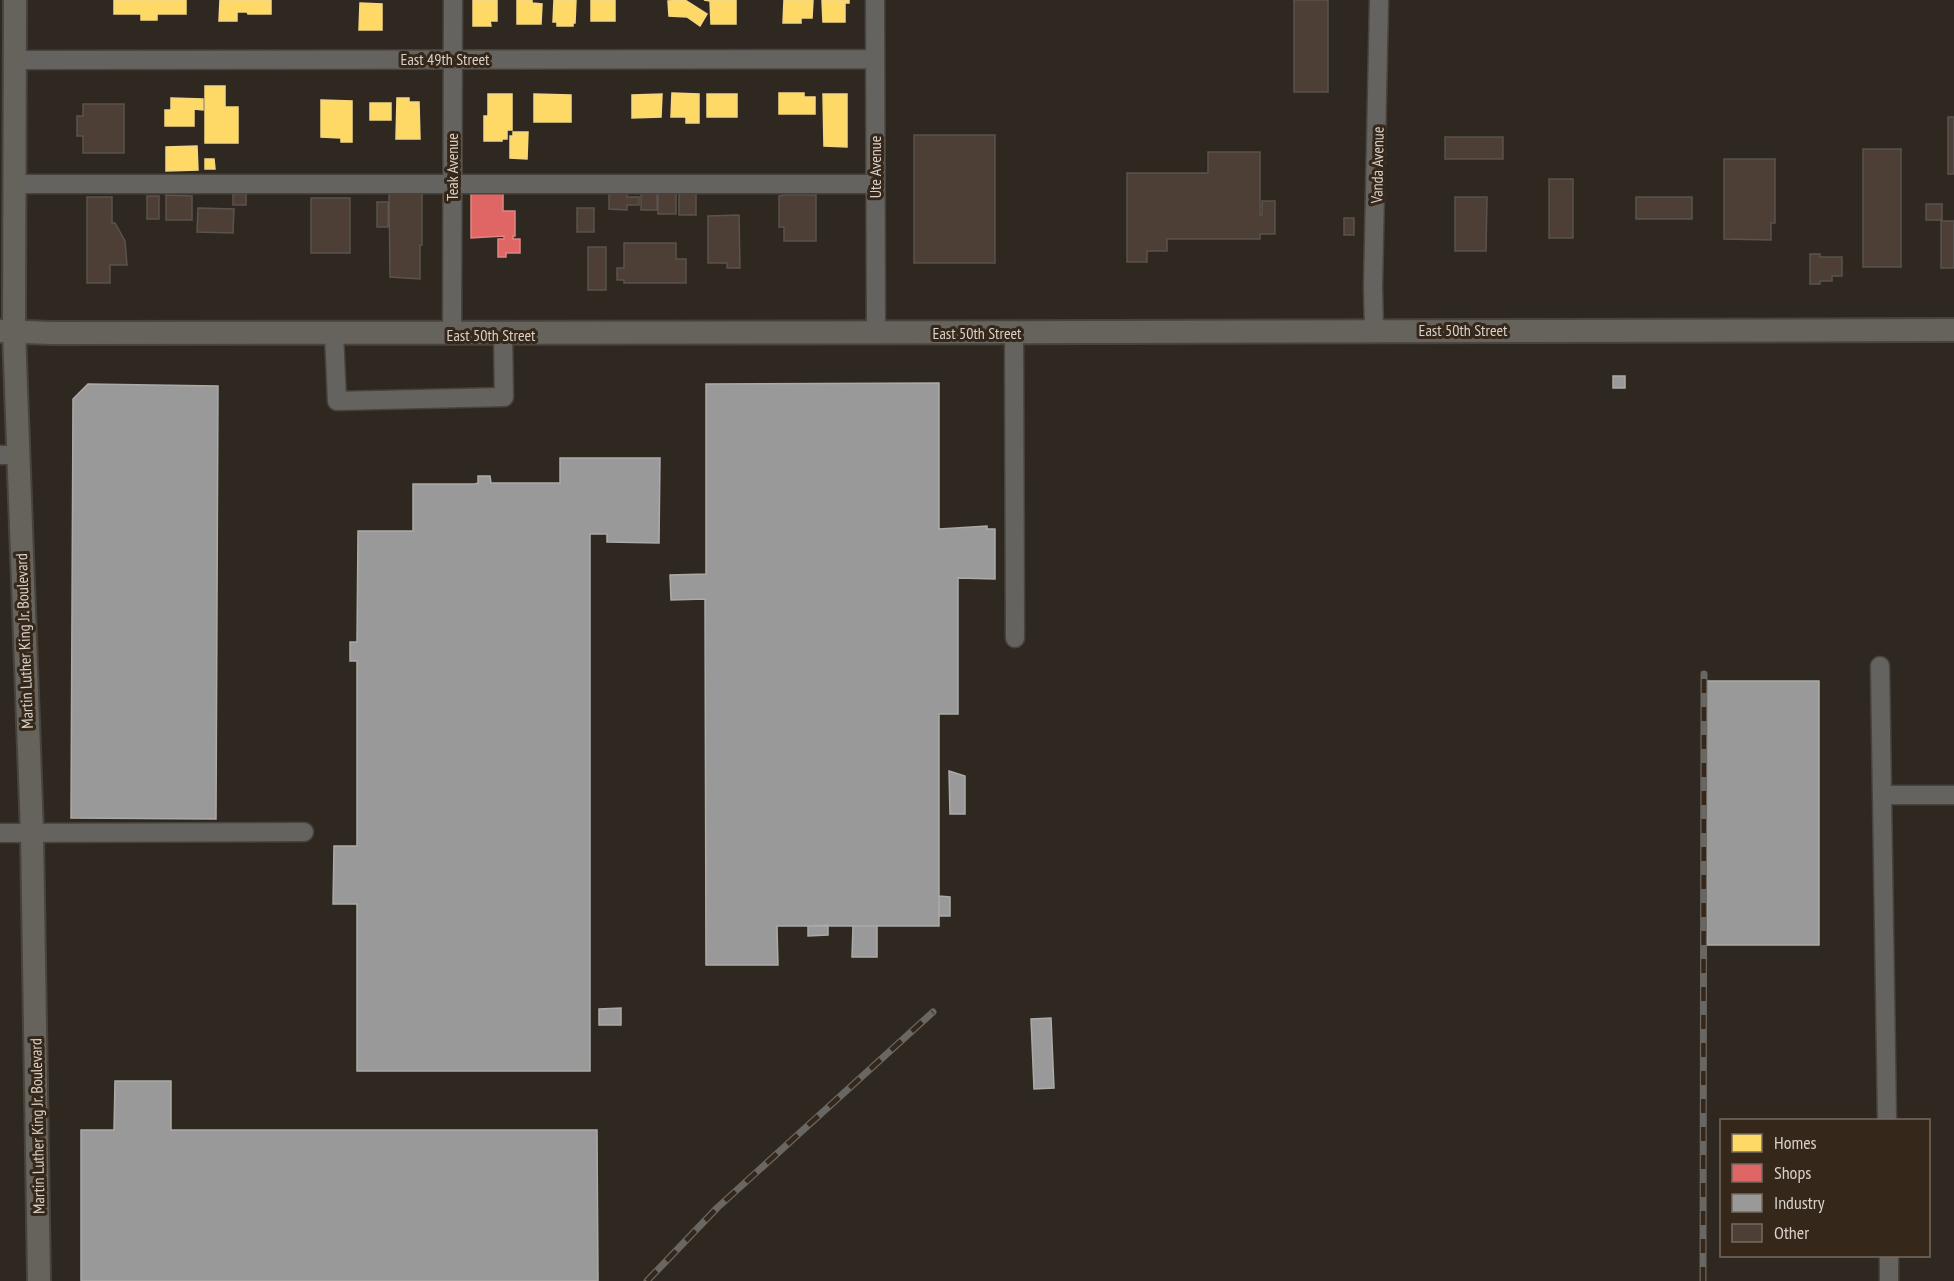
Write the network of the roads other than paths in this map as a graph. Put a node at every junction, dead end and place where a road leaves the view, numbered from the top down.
1 (15, 0) edge
2 (453, 0) edge
3 (875, 0) edge
4 (1379, 0) edge
5 (452, 59) junction
6 (875, 59) junction
7 (14, 60) junction
8 (452, 183) junction
9 (14, 184) junction
10 (874, 184) junction
11 (1374, 330) junction
12 (1954, 330) edge
13 (7, 331) edge
14 (1014, 333) junction
15 (334, 334) junction
16 (876, 334) junction
17 (452, 335) junction
18 (503, 335) junction
19 (9, 455) edge
20 (1015, 639) dead end
21 (1880, 666) dead end
22 (1882, 795) junction
23 (1954, 795) edge
24 (304, 832) dead end
25 (0, 833) edge
26 (32, 833) junction
27 (1887, 1119) edge
28 (1889, 1257) edge
29 (39, 1281) edge
30 (1889, 1281) edge

1 - 7 main road, Martin Luther King Jr. Boulevard
2 - 5 street, Teak Avenue
3 - 6 street, Ute Avenue
4 - 11 street, Vanda Avenue
5 - 6 street, East 49th Street
5 - 7 street, East 49th Street
5 - 8 street, Teak Avenue
6 - 10 street, Ute Avenue
7 - 9 main road, Martin Luther King Jr. Boulevard
8 - 9 street
8 - 10 street
8 - 17 street, Teak Avenue
9 - 13 main road, Martin Luther King Jr. Boulevard
10 - 16 street, Ute Avenue
11 - 12 main road, East 50th Street
11 - 14 main road, East 50th Street
13 - 15 main road, East 50th Street
13 - 19 main road, Martin Luther King Jr. Boulevard
14 - 16 main road, East 50th Street
14 - 20 street
15 - 17 main road, East 50th Street
15 - 18 street
16 - 18 main road, East 50th Street
17 - 18 main road, East 50th Street
19 - 26 main road, Martin Luther King Jr. Boulevard
21 - 22 street
22 - 23 street
22 - 27 street
24 - 26 street
25 - 26 street
26 - 29 main road, Martin Luther King Jr. Boulevard
28 - 30 street

